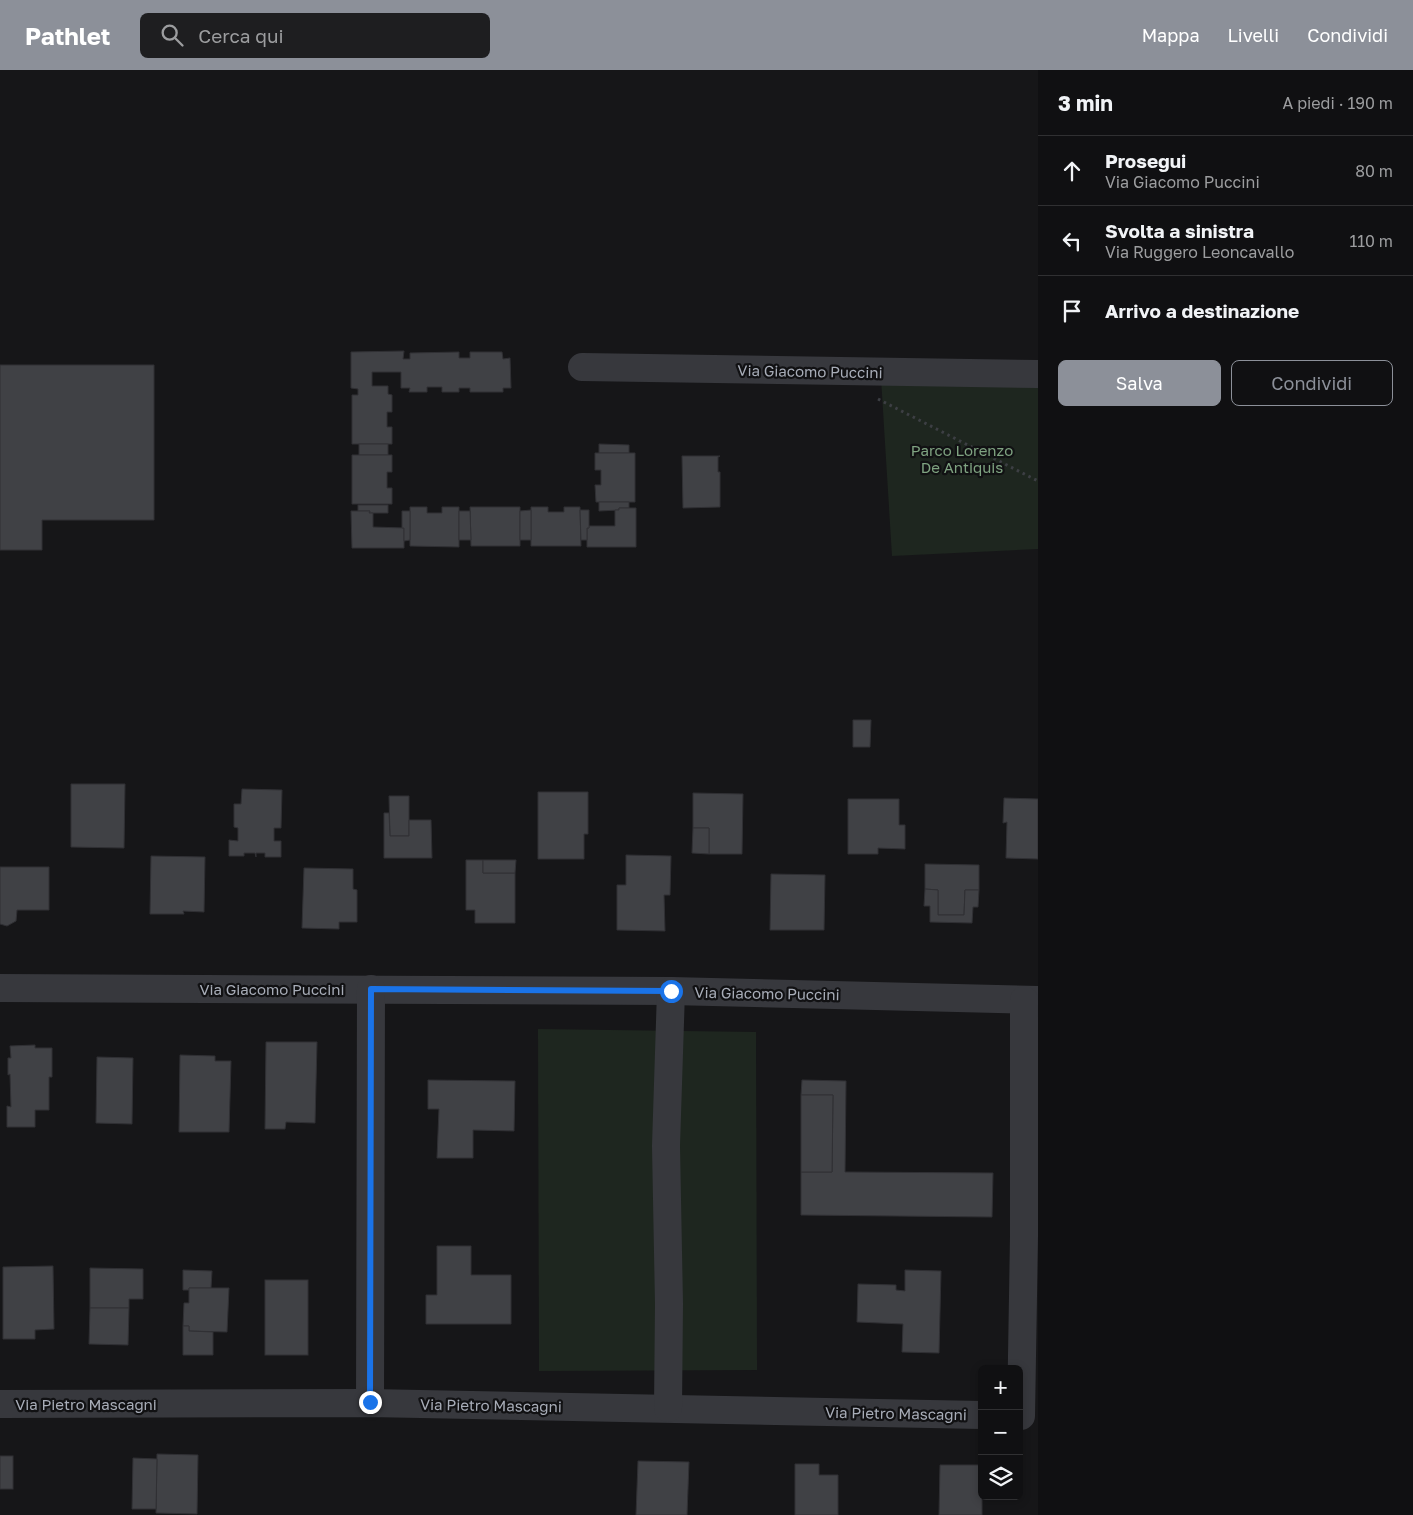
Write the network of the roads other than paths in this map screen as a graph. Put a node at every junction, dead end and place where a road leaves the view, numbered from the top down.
1 (582, 367) dead end
2 (1038, 374) edge
3 (0, 988) edge
4 (371, 989) junction
5 (671, 991) junction
6 (1031, 1000) edge
7 (1031, 1242) edge
8 (1030, 1323) edge
9 (370, 1402) junction
10 (0, 1404) edge
11 (668, 1408) junction
12 (978, 1415) edge
13 (1026, 1416) edge

1 - 2 street, Via Giacomo Puccini
3 - 4 street, Via Giacomo Puccini
4 - 5 street, Via Giacomo Puccini
4 - 9 street
5 - 6 street, Via Giacomo Puccini
5 - 11 street
6 - 7 street, Via Giacomo Puccini
7 - 8 street, Via Giacomo Puccini
8 - 13 street, Via Giacomo Puccini
9 - 10 street, Via Pietro Mascagni
9 - 11 street, Via Pietro Mascagni
11 - 12 street, Via Pietro Mascagni

